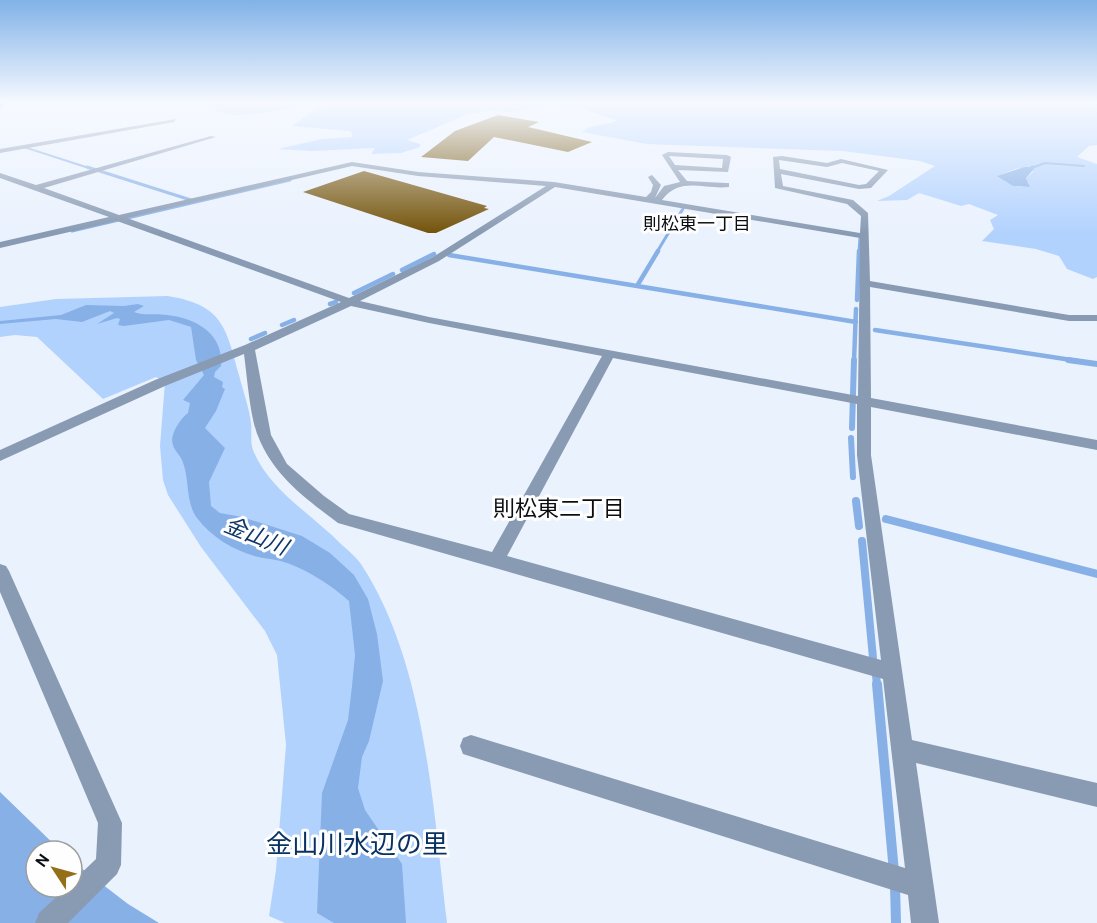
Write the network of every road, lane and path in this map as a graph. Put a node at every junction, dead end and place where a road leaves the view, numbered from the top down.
1 (28, 146) edge
2 (181, 146) edge
3 (0, 151) edge
4 (672, 167) junction
5 (778, 171) junction
6 (0, 175) edge
7 (652, 177) dead end
8 (685, 183) junction
9 (554, 184) junction
10 (726, 185) dead end
11 (36, 188) junction
12 (654, 200) junction
13 (123, 220) junction
14 (865, 236) junction
15 (0, 245) edge
16 (866, 283) junction
17 (350, 302) junction
18 (1097, 318) edge
19 (249, 348) junction
20 (609, 355) junction
21 (864, 402) junction
22 (1097, 445) edge
23 (0, 456) edge
24 (496, 560) junction
25 (0, 571) edge
26 (893, 674) junction
27 (471, 746) dead end
28 (902, 748) junction
29 (1097, 795) edge
30 (920, 886) junction
31 (50, 923) edge
32 (925, 923) edge

1 - 3 street
2 - 11 street
4 - 4 street
4 - 8 street
5 - 5 street
5 - 14 street
6 - 11 street
7 - 12 street
8 - 10 street
8 - 12 street
9 - 12 street
9 - 13 street
9 - 17 street
11 - 13 street
12 - 14 street
13 - 15 street
13 - 17 street
14 - 16 street
16 - 18 street
16 - 21 street
17 - 19 street
17 - 20 street
19 - 23 street
19 - 24 street
20 - 21 street
20 - 24 street
21 - 22 street
21 - 26 street
24 - 26 street
25 - 31 street
26 - 28 street
27 - 30 street
28 - 29 street
28 - 30 street
30 - 32 street

